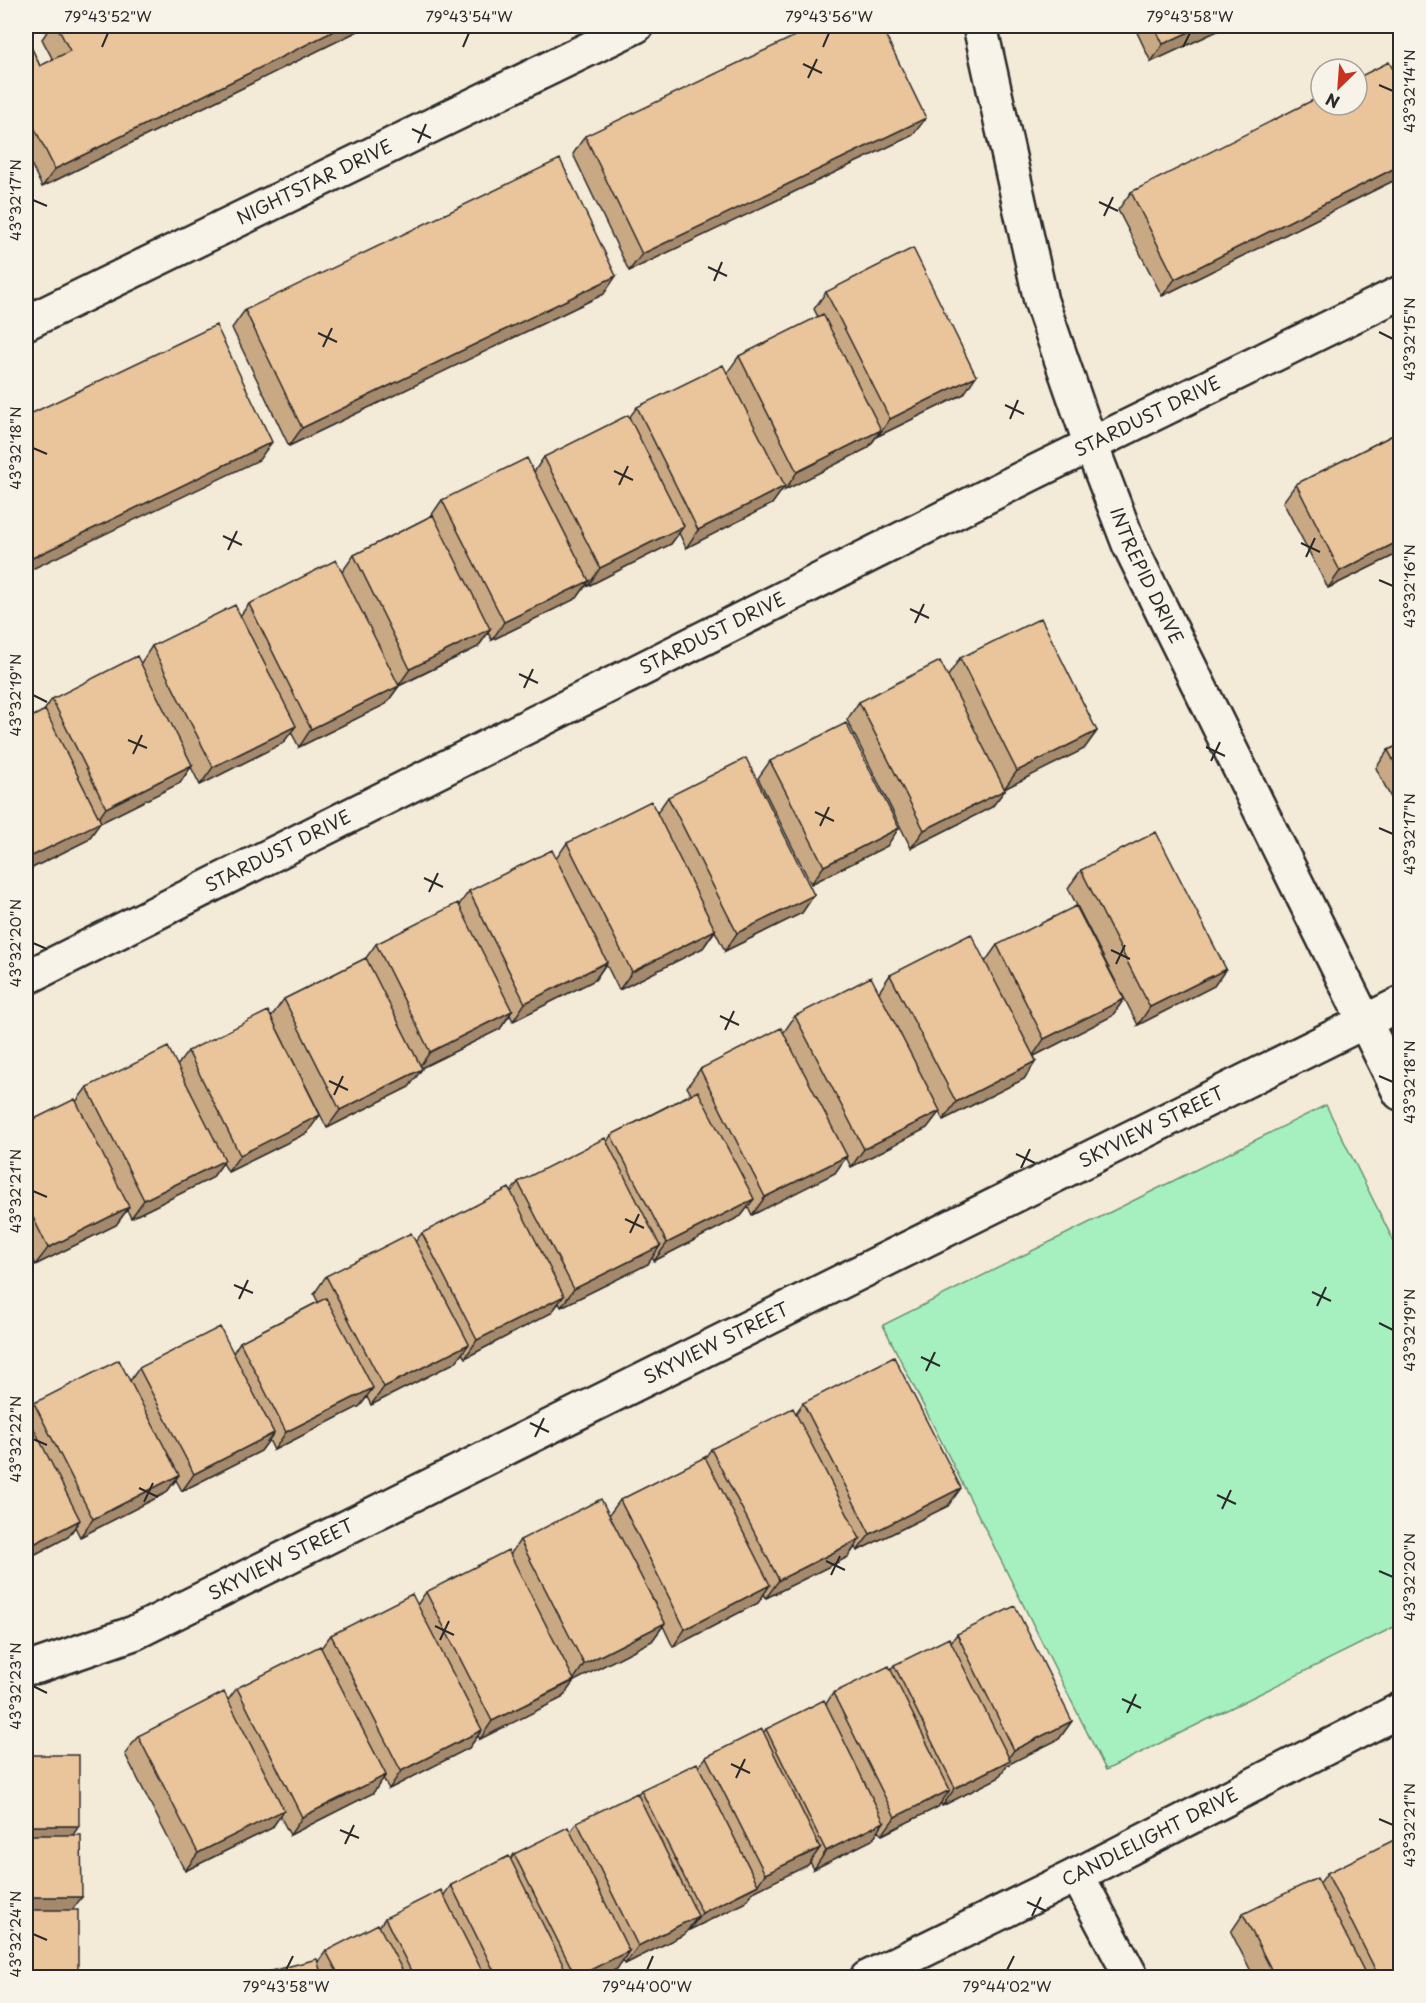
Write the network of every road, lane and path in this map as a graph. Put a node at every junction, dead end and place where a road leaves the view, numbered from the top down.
1 (636, 26) edge
2 (980, 26) edge
3 (1401, 293) edge
4 (26, 323) edge
5 (1091, 445) junction
6 (26, 978) edge
7 (1401, 1004) edge
8 (1365, 1021) junction
9 (1401, 1093) edge
10 (26, 1668) edge
11 (1401, 1710) edge
12 (1077, 1875) junction
13 (867, 1977) edge
14 (1132, 1977) edge

1 - 4 street, NIGHTSTAR DRIVE
2 - 5 street, INTREPID DRIVE
3 - 5 street, STARDUST DRIVE
5 - 6 street, STARDUST DRIVE
5 - 8 street, INTREPID DRIVE
7 - 8 street, SKYVIEW STREET
8 - 9 street, INTREPID DRIVE
8 - 10 street, SKYVIEW STREET
11 - 12 street, CANDLELIGHT DRIVE
12 - 13 street, CANDLELIGHT DRIVE
12 - 14 street

